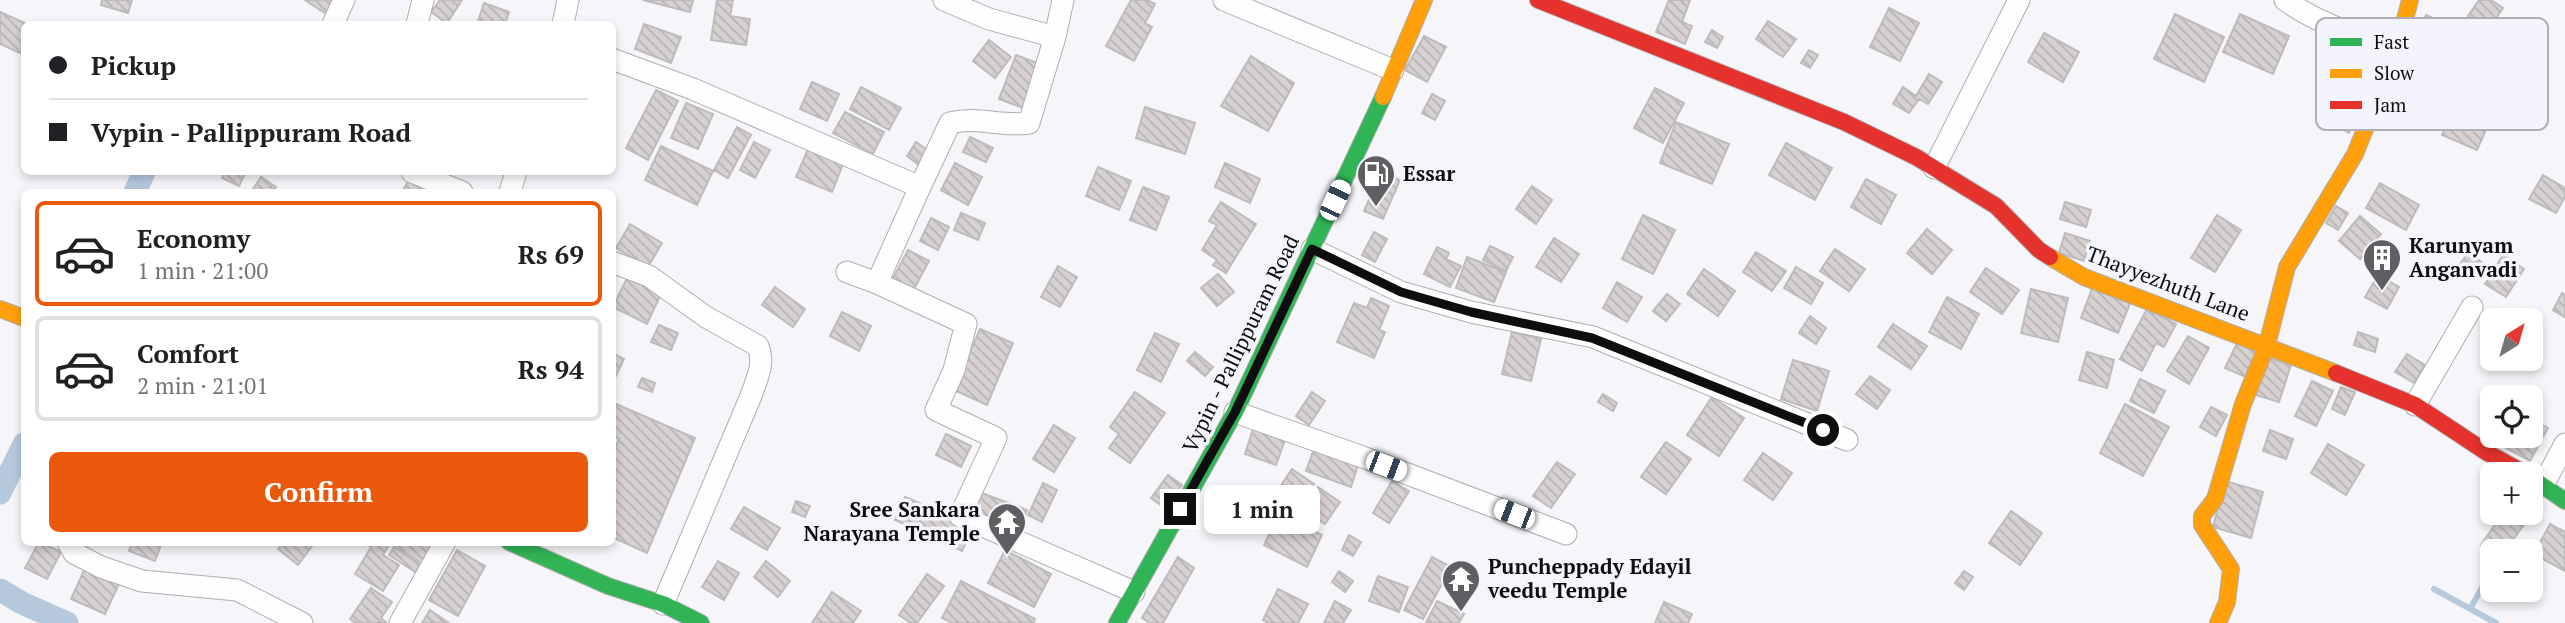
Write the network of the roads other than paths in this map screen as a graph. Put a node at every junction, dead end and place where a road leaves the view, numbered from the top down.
1 (344, 0) edge
2 (423, 0) edge
3 (568, 0) edge
4 (944, 0) edge
5 (1063, 0) edge
6 (1224, 0) edge
7 (1424, 0) edge
8 (1538, 0) edge
9 (2019, 0) edge
10 (2285, 0) edge
11 (2410, 0) edge
12 (2316, 18) edge
13 (2405, 18) edge
14 (334, 21) edge
15 (418, 21) edge
16 (564, 21) edge
17 (1055, 37) junction
18 (616, 60) edge
19 (1393, 70) junction
20 (2365, 130) edge
21 (1934, 168) junction
22 (420, 175) edge
23 (920, 187) junction
24 (454, 189) edge
25 (1312, 249) junction
26 (616, 264) edge
27 (847, 272) dead end
28 (877, 283) junction
29 (2472, 307) dead end
30 (0, 309) edge
31 (21, 317) edge
32 (2267, 345) junction
33 (2415, 405) junction
34 (1235, 412) junction
35 (1846, 440) dead end
36 (2565, 444) edge
37 (2504, 462) edge
38 (2543, 470) edge
39 (2543, 486) edge
40 (2565, 501) edge
41 (1566, 534) dead end
42 (70, 546) edge
43 (443, 546) edge
44 (518, 546) edge
45 (1135, 592) junction
46 (663, 604) junction
47 (302, 623) edge
48 (400, 623) edge
49 (701, 623) edge
50 (1117, 623) edge
51 (2218, 623) edge

1 - 14 street
2 - 15 street
3 - 16 street
4 - 17 street
5 - 17 street
6 - 19 street
7 - 19 street, Vypin - Pallippuram Road
8 - 21 street, Thayyezhuth Lane
9 - 21 street
10 - 12 street
11 - 13 street
17 - 23 street
18 - 23 street
19 - 25 street, Vypin - Pallippuram Road
20 - 32 street
21 - 32 street, Thayyezhuth Lane
22 - 24 street
23 - 28 street
25 - 34 street, Vypin - Pallippuram Road
25 - 35 street
26 - 46 street
27 - 28 street
28 - 45 street
29 - 33 street
30 - 31 street
32 - 33 street, Thayyezhuth Lane
32 - 51 street
33 - 37 street, Thayyezhuth Lane
34 - 41 street
34 - 45 street, Vypin - Pallippuram Road
36 - 38 street
39 - 40 street, Thayyezhuth Lane
42 - 47 street
43 - 48 street
44 - 46 street
45 - 50 street, Vypin - Pallippuram Road
46 - 49 street

